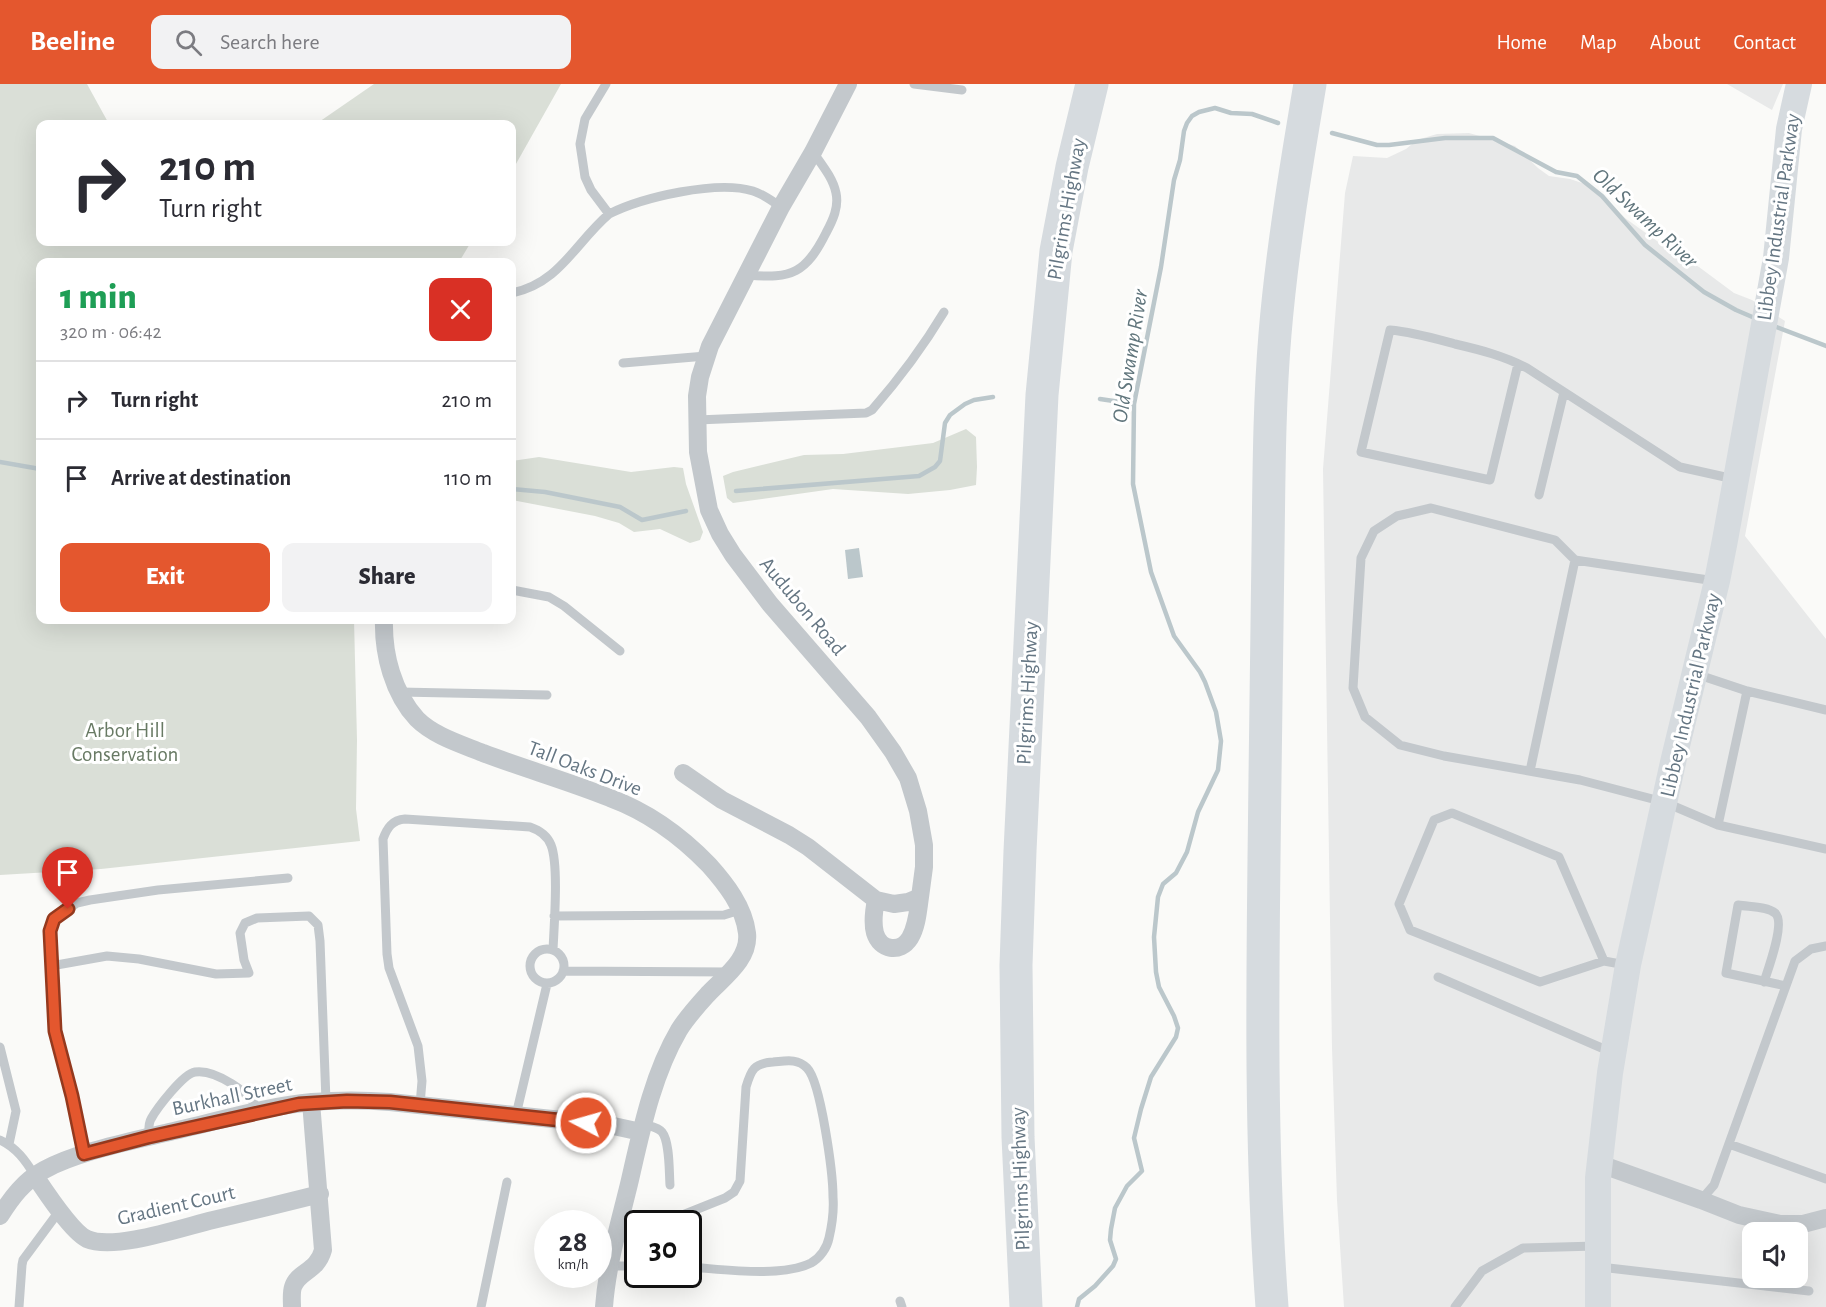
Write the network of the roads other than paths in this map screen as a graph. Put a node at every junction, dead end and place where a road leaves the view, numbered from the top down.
1 (606, 84) edge
2 (848, 84) edge
3 (914, 84) edge
4 (1092, 84) edge
5 (1310, 84) edge
6 (1798, 84) edge
7 (962, 90) dead end
8 (813, 152) junction
9 (781, 207) junction
10 (609, 214) junction
11 (748, 275) junction
12 (516, 292) edge
13 (944, 312) dead end
14 (706, 356) junction
15 (623, 363) dead end
16 (1518, 364) junction
17 (1564, 392) junction
18 (697, 420) junction
19 (1736, 480) junction
20 (1539, 495) dead end
21 (1575, 561) junction
22 (1717, 581) junction
23 (516, 591) edge
24 (384, 624) edge
25 (620, 651) dead end
26 (1695, 674) junction
27 (1747, 691) junction
28 (400, 692) junction
29 (547, 695) dead end
30 (1826, 710) edge
31 (1530, 771) junction
32 (683, 773) dead end
33 (1664, 802) junction
34 (1718, 825) junction
35 (1826, 849) edge
36 (288, 878) dead end
37 (920, 897) junction
38 (876, 900) junction
39 (740, 910) junction
40 (554, 916) junction
41 (1826, 946) edge
42 (553, 950) junction
43 (1616, 963) junction
44 (51, 966) junction
45 (563, 971) junction
46 (730, 972) junction
47 (1438, 977) dead end
48 (1764, 982) junction
49 (547, 984) junction
50 (1786, 987) junction
51 (0, 1047) edge
52 (1613, 1053) junction
53 (319, 1102) junction
54 (420, 1105) junction
55 (259, 1112) junction
56 (516, 1115) junction
57 (643, 1128) junction
58 (149, 1137) junction
59 (4, 1142) edge
60 (1729, 1144) junction
61 (84, 1154) junction
62 (1600, 1164) junction
63 (35, 1176) junction
64 (1826, 1179) edge
65 (507, 1182) dead end
66 (670, 1185) dead end
67 (320, 1194) junction
68 (1701, 1200) junction
69 (60, 1210) junction
70 (695, 1210) edge
71 (0, 1216) edge
72 (1826, 1218) edge
73 (620, 1219) junction
74 (624, 1220) edge
75 (612, 1253) edge
76 (1597, 1257) junction
77 (702, 1268) edge
78 (606, 1288) edge
79 (1809, 1291) dead end
80 (19, 1307) edge
81 (292, 1307) edge
82 (481, 1307) edge
83 (604, 1307) edge
84 (1026, 1307) edge
85 (1272, 1307) edge
86 (1455, 1307) edge
87 (1598, 1307) edge

1 - 10 lane
2 - 8 street, Audubon Road
3 - 7 lane
4 - 84 highway, Pilgrims Highway
5 - 85 highway
6 - 19 street, Libbey Industrial Parkway
8 - 9 street, Audubon Road
8 - 11 lane
9 - 10 lane
9 - 11 street, Audubon Road
10 - 12 lane
11 - 14 street, Audubon Road
13 - 18 lane
14 - 15 lane
14 - 18 street, Audubon Road
16 - 16 lane
16 - 17 lane
17 - 19 lane
17 - 20 lane
18 - 37 street, Audubon Road
19 - 22 street, Libbey Industrial Parkway
21 - 22 lane
21 - 31 lane
21 - 31 lane
22 - 26 street, Libbey Industrial Parkway
23 - 25 lane
24 - 28 street, Tall Oaks Drive
26 - 27 lane
26 - 33 street, Libbey Industrial Parkway
27 - 30 lane
27 - 34 lane
28 - 29 lane
28 - 39 street, Tall Oaks Drive
31 - 33 lane
32 - 38 street
33 - 34 lane
33 - 43 street, Libbey Industrial Parkway
34 - 35 lane
36 - 44 lane
37 - 38 street
37 - 38 street, Audubon Road
39 - 40 lane
39 - 46 street, Tall Oaks Drive
40 - 42 lane
40 - 54 lane
41 - 50 lane
42 - 45 lane
42 - 49 lane
43 - 43 lane
43 - 52 street, Libbey Industrial Parkway
44 - 53 lane
44 - 61 lane
45 - 46 lane
45 - 49 lane
46 - 57 street, Tall Oaks Drive
47 - 52 lane
48 - 48 lane
48 - 50 lane
49 - 56 lane
50 - 60 lane
51 - 59 lane
52 - 62 street, Libbey Industrial Parkway
53 - 54 street, Burkhall Street
53 - 55 street, Burkhall Street
53 - 67 street
54 - 56 street, Burkhall Street
55 - 58 street, Burkhall Street
55 - 58 lane
56 - 57 street, Burkhall Street
57 - 66 lane
57 - 73 street, Tall Oaks Drive
58 - 61 street, Burkhall Street
59 - 63 lane
60 - 64 lane
60 - 68 lane
61 - 63 street, Burkhall Street
62 - 68 street
62 - 76 street, Libbey Industrial Parkway
63 - 69 street, Gradient Court
63 - 71 street, Burkhall Street
65 - 82 lane
67 - 69 street, Gradient Court
67 - 81 street
68 - 72 street
69 - 80 lane
70 - 77 lane
73 - 74 lane
73 - 75 street, Tall Oaks Drive
76 - 79 lane
76 - 86 lane
76 - 87 street, Libbey Industrial Parkway
78 - 83 street, Tall Oaks Drive

